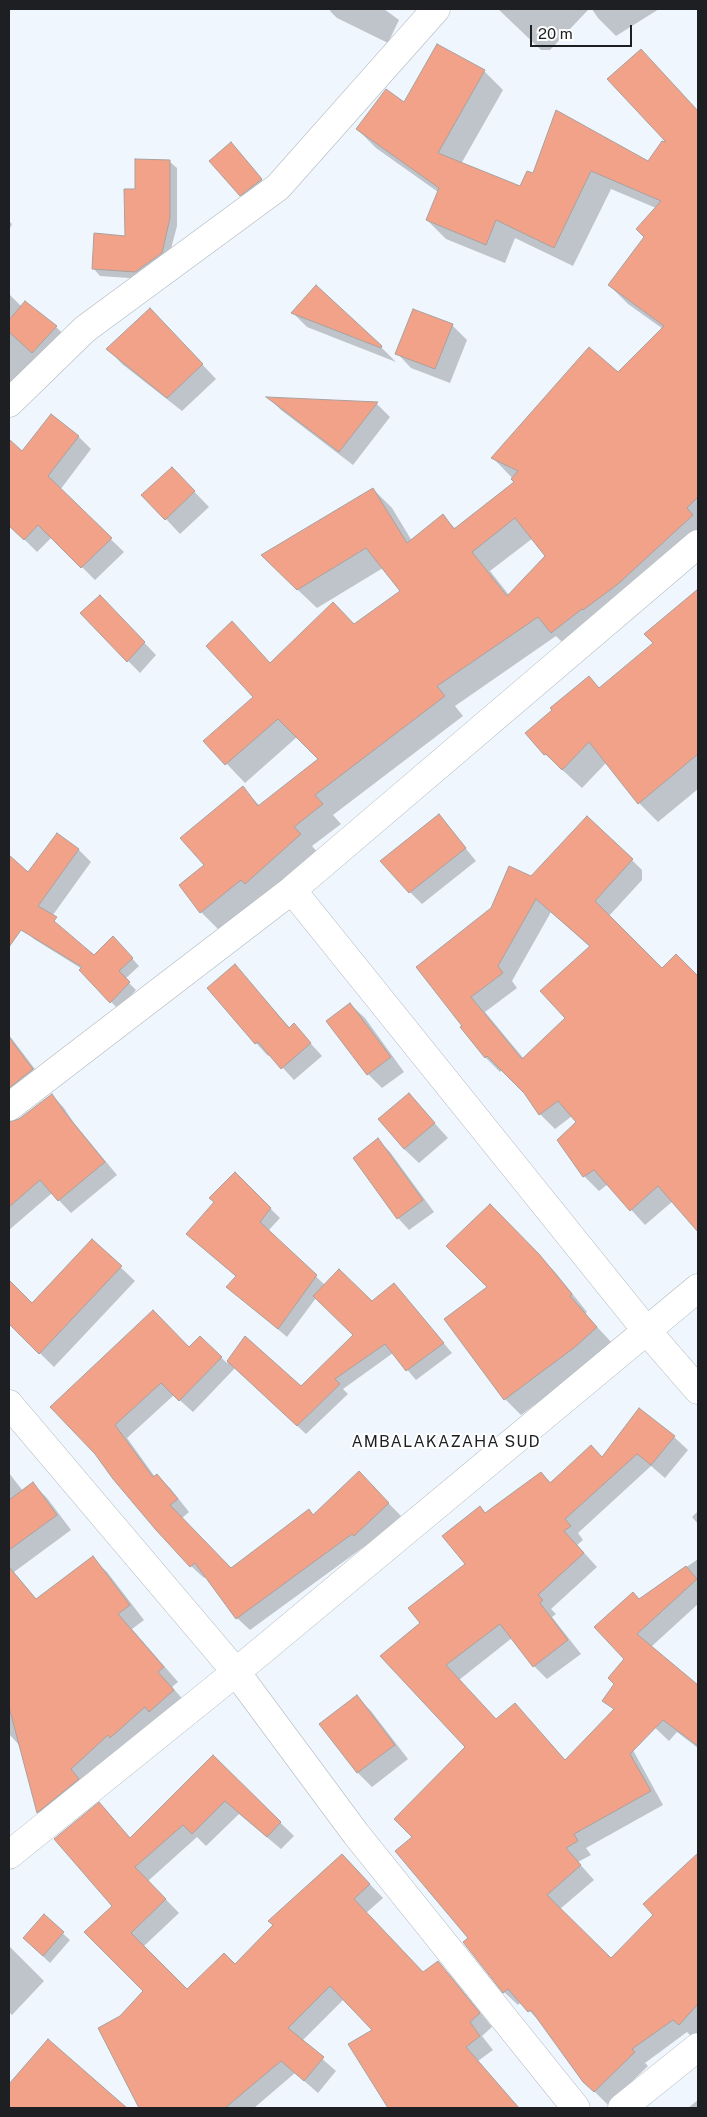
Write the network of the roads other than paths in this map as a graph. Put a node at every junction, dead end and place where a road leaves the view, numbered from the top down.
1 (436, 9) edge
2 (9, 403) edge
3 (698, 544) edge
4 (292, 890) junction
5 (9, 1107) edge
6 (698, 1288) edge
7 (646, 1330) junction
8 (698, 1390) edge
9 (9, 1404) edge
10 (236, 1672) junction
11 (9, 1856) edge
12 (698, 2047) edge
13 (576, 2108) edge
14 (622, 2108) edge

1 - 2 street
3 - 4 street
4 - 5 street
4 - 7 street
6 - 7 street
7 - 8 street
7 - 10 street
9 - 10 street
10 - 11 street
10 - 13 street
12 - 14 street

